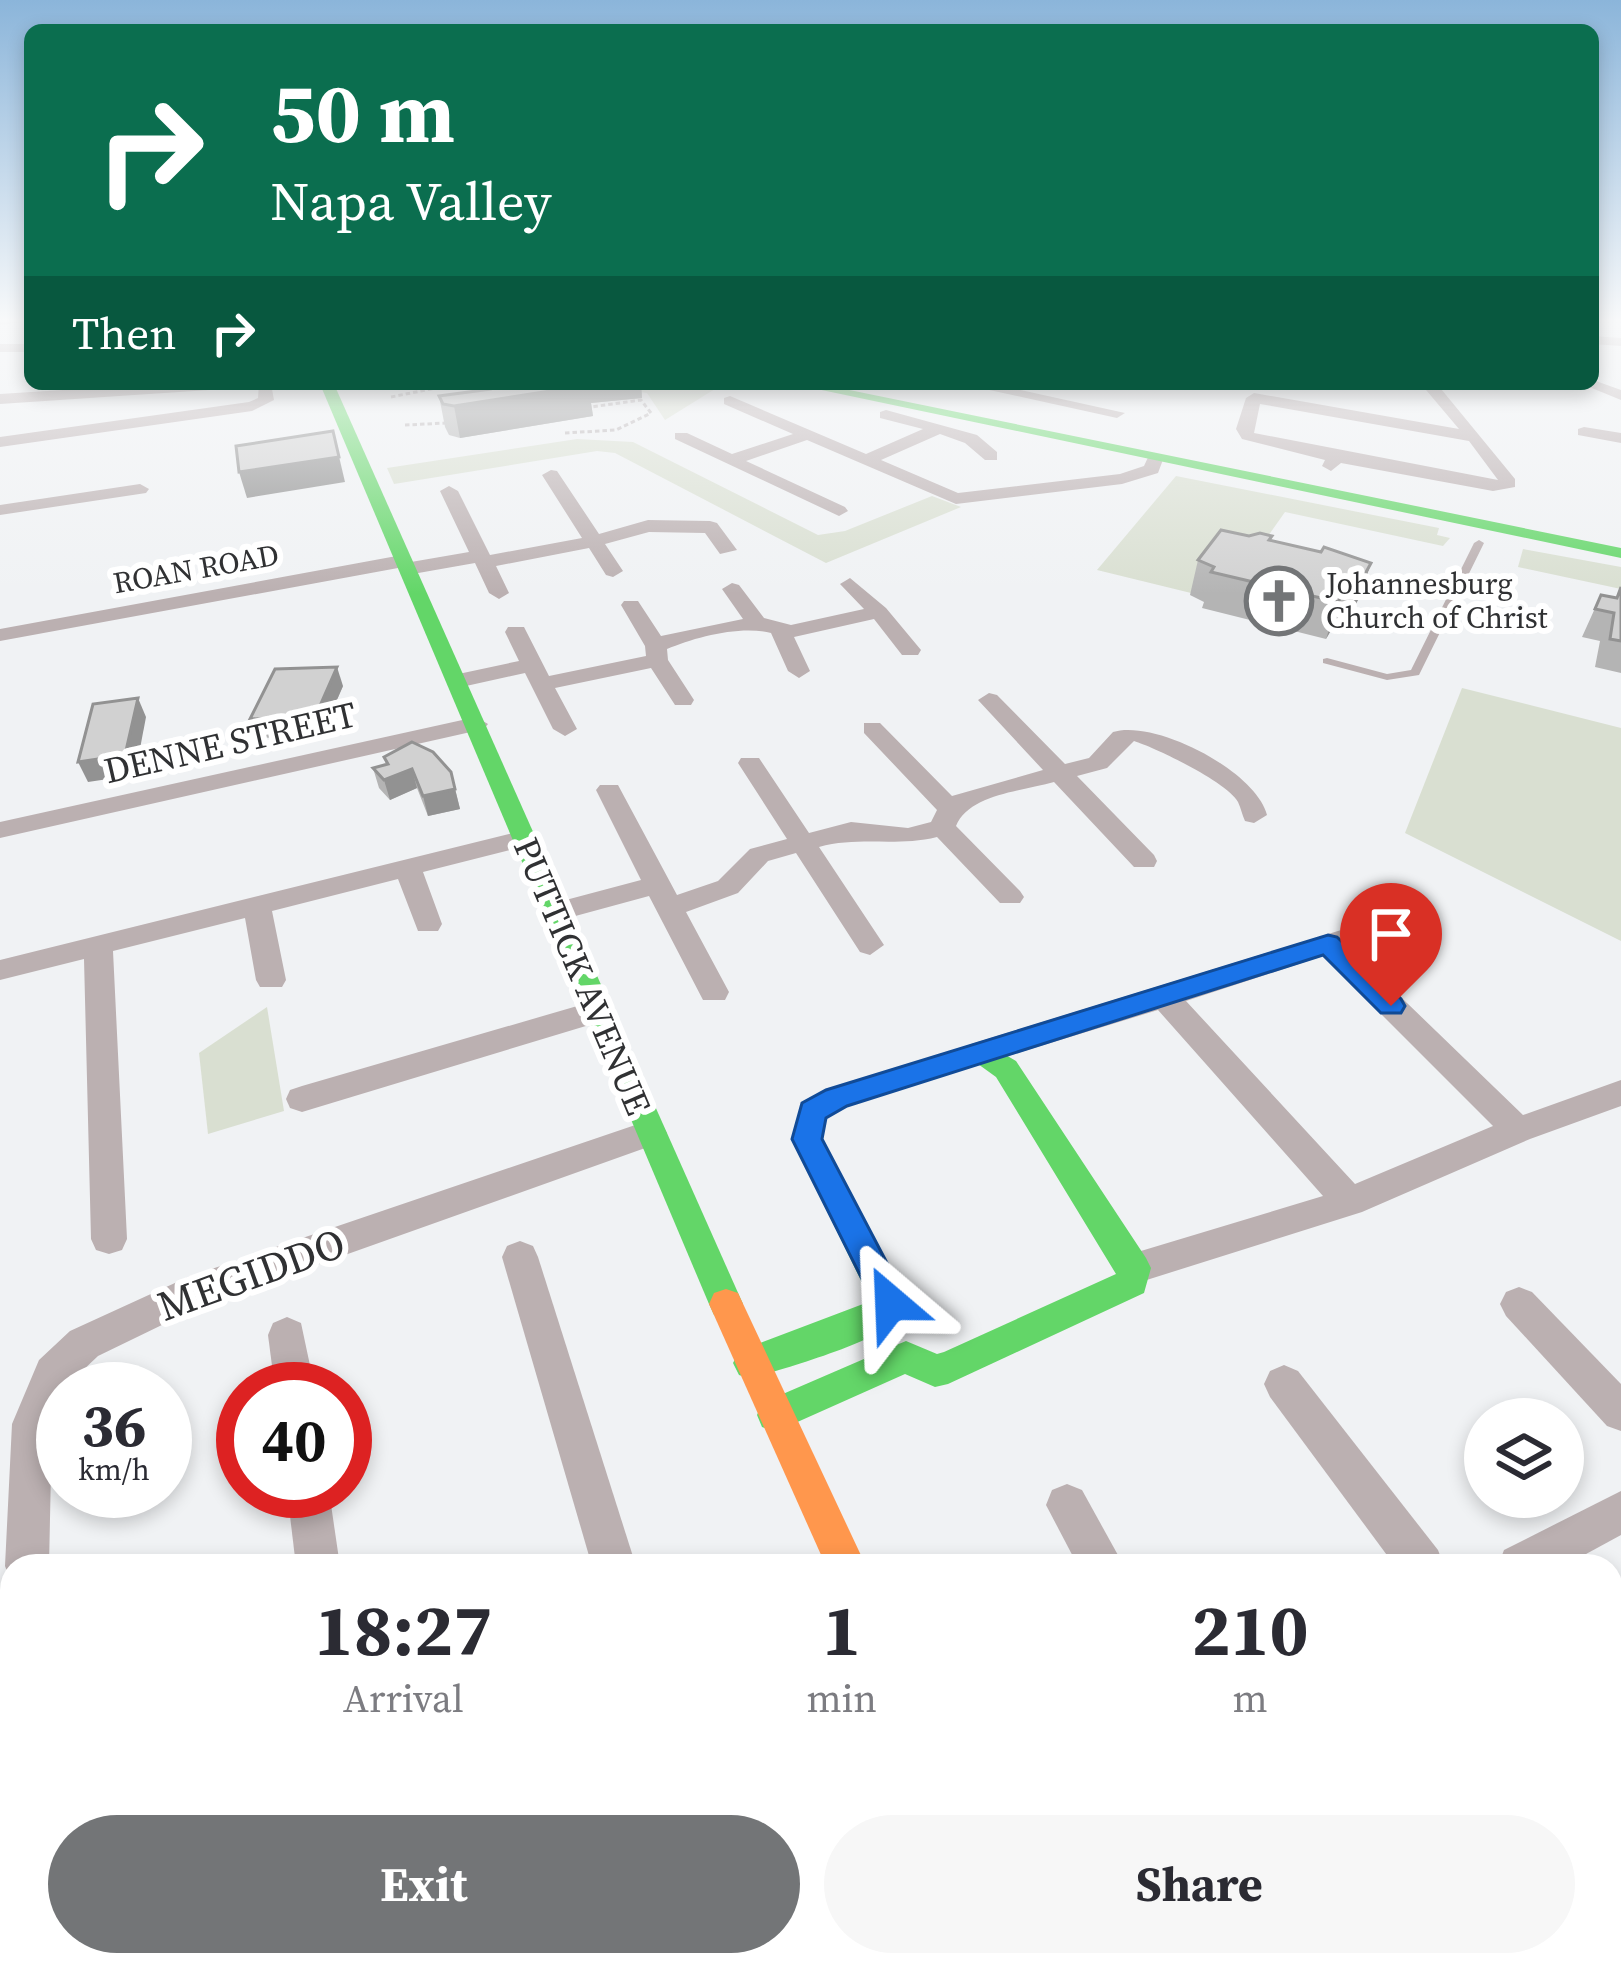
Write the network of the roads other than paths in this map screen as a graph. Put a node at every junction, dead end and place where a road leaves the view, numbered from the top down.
1 (222, 410) edge
2 (338, 410) edge
3 (752, 410) edge
4 (946, 410) edge
5 (1100, 410) edge
6 (1250, 410) edge
7 (1347, 410) edge
8 (1451, 410) edge
9 (1117, 413) dead end
10 (886, 415) dead end
11 (939, 428) junction
12 (1584, 431) dead end
13 (810, 434) junction
14 (681, 436) dead end
15 (1474, 437) junction
16 (1621, 438) edge
17 (0, 442) edge
18 (991, 456) dead end
19 (1156, 457) junction
20 (869, 459) junction
21 (731, 460) junction
22 (551, 475) dead end
23 (140, 489) dead end
24 (449, 491) dead end
25 (0, 510) edge
26 (839, 511) dead end
27 (592, 542) junction
28 (1479, 543) dead end
29 (727, 550) dead end
30 (1621, 553) edge
31 (482, 559) junction
32 (405, 565) junction
33 (613, 571) dead end
34 (850, 584) dead end
35 (732, 589) dead end
36 (500, 593) dead end
37 (631, 605) dead end
38 (879, 612) junction
39 (768, 626) junction
40 (516, 632) dead end
41 (0, 635) edge
42 (910, 650) dead end
43 (657, 653) junction
44 (1327, 661) dead end
45 (799, 671) dead end
46 (537, 675) junction
47 (458, 681) junction
48 (683, 700) dead end
49 (989, 700) dead end
50 (476, 724) junction
51 (872, 728) dead end
52 (565, 729) dead end
53 (750, 763) dead end
54 (1061, 773) junction
55 (609, 790) dead end
56 (1254, 815) dead end
57 (946, 818) junction
58 (0, 830) edge
59 (524, 838) junction
60 (802, 843) junction
61 (1144, 861) dead end
62 (408, 868) junction
63 (663, 896) junction
64 (1010, 897) dead end
65 (257, 906) junction
66 (556, 912) junction
67 (1406, 919) dead end
68 (428, 924) dead end
69 (1328, 944) junction
70 (870, 945) dead end
71 (98, 946) junction
72 (0, 970) edge
73 (271, 980) dead end
74 (714, 992) dead end
75 (1164, 997) junction
76 (598, 1011) junction
77 (982, 1052) junction
78 (1621, 1093) edge
79 (302, 1100) dead end
80 (1518, 1130) junction
81 (650, 1133) junction
82 (1350, 1202) junction
83 (109, 1239) dead end
84 (520, 1257) dead end
85 (1134, 1268) junction
86 (1519, 1304) dead end
87 (287, 1335) dead end
88 (291, 1362) edge
89 (751, 1363) junction
90 (1284, 1384) dead end
91 (1621, 1412) edge
92 (775, 1415) junction
93 (1067, 1505) dead end
94 (1621, 1512) edge
95 (312, 1518) edge
96 (27, 1554) edge
97 (316, 1554) edge
98 (610, 1554) edge
99 (840, 1554) edge
100 (1095, 1554) edge
101 (1413, 1554) edge
102 (1542, 1554) edge

1 - 17 street
2 - 32 street, PUTTICK AVENUE
3 - 13 street
4 - 19 street
5 - 9 street
6 - 15 street
7 - 15 street
8 - 15 street
10 - 11 street
11 - 18 street
11 - 20 street
12 - 16 street
13 - 20 street
13 - 21 street
14 - 21 street
19 - 20 street
19 - 30 street
21 - 26 street
22 - 27 street
23 - 25 street
24 - 31 street
27 - 29 street, ROAN ROAD
27 - 31 street, ROAN ROAD
27 - 33 street
28 - 44 lane
31 - 32 street, ROAN ROAD
31 - 36 street
32 - 41 street, ROAN ROAD
32 - 47 street, PUTTICK AVENUE
34 - 38 street
35 - 39 street
37 - 43 street
38 - 39 street
38 - 42 street
39 - 43 street
39 - 45 street
40 - 46 street
43 - 46 street
43 - 48 street
46 - 47 street
46 - 52 street
47 - 50 street, PUTTICK AVENUE
49 - 54 street
50 - 58 street, DENNE STREET
50 - 59 street, PUTTICK AVENUE
51 - 57 street
53 - 60 street
54 - 56 street
54 - 57 street
54 - 61 street
55 - 63 street
57 - 60 street
57 - 64 street
59 - 62 street
59 - 66 street, PUTTICK AVENUE
60 - 63 street
60 - 70 street
62 - 65 street
62 - 68 street
63 - 66 street
63 - 74 street
65 - 71 street
65 - 73 street
66 - 76 street, PUTTICK AVENUE
67 - 69 street
69 - 75 street
69 - 80 street
71 - 72 street
71 - 83 street
75 - 77 street
75 - 82 street
76 - 79 street
76 - 81 street, PUTTICK AVENUE
77 - 85 street
77 - 89 street
78 - 80 street
80 - 82 street
81 - 89 street, PUTTICK AVENUE
81 - 96 street, MEGIDDO
82 - 85 street
84 - 98 street
85 - 92 street
86 - 91 street
87 - 88 street
89 - 92 street, PUTTICK AVENUE
90 - 101 street
92 - 99 street, PUTTICK AVENUE
93 - 100 street
94 - 102 street
95 - 97 street

